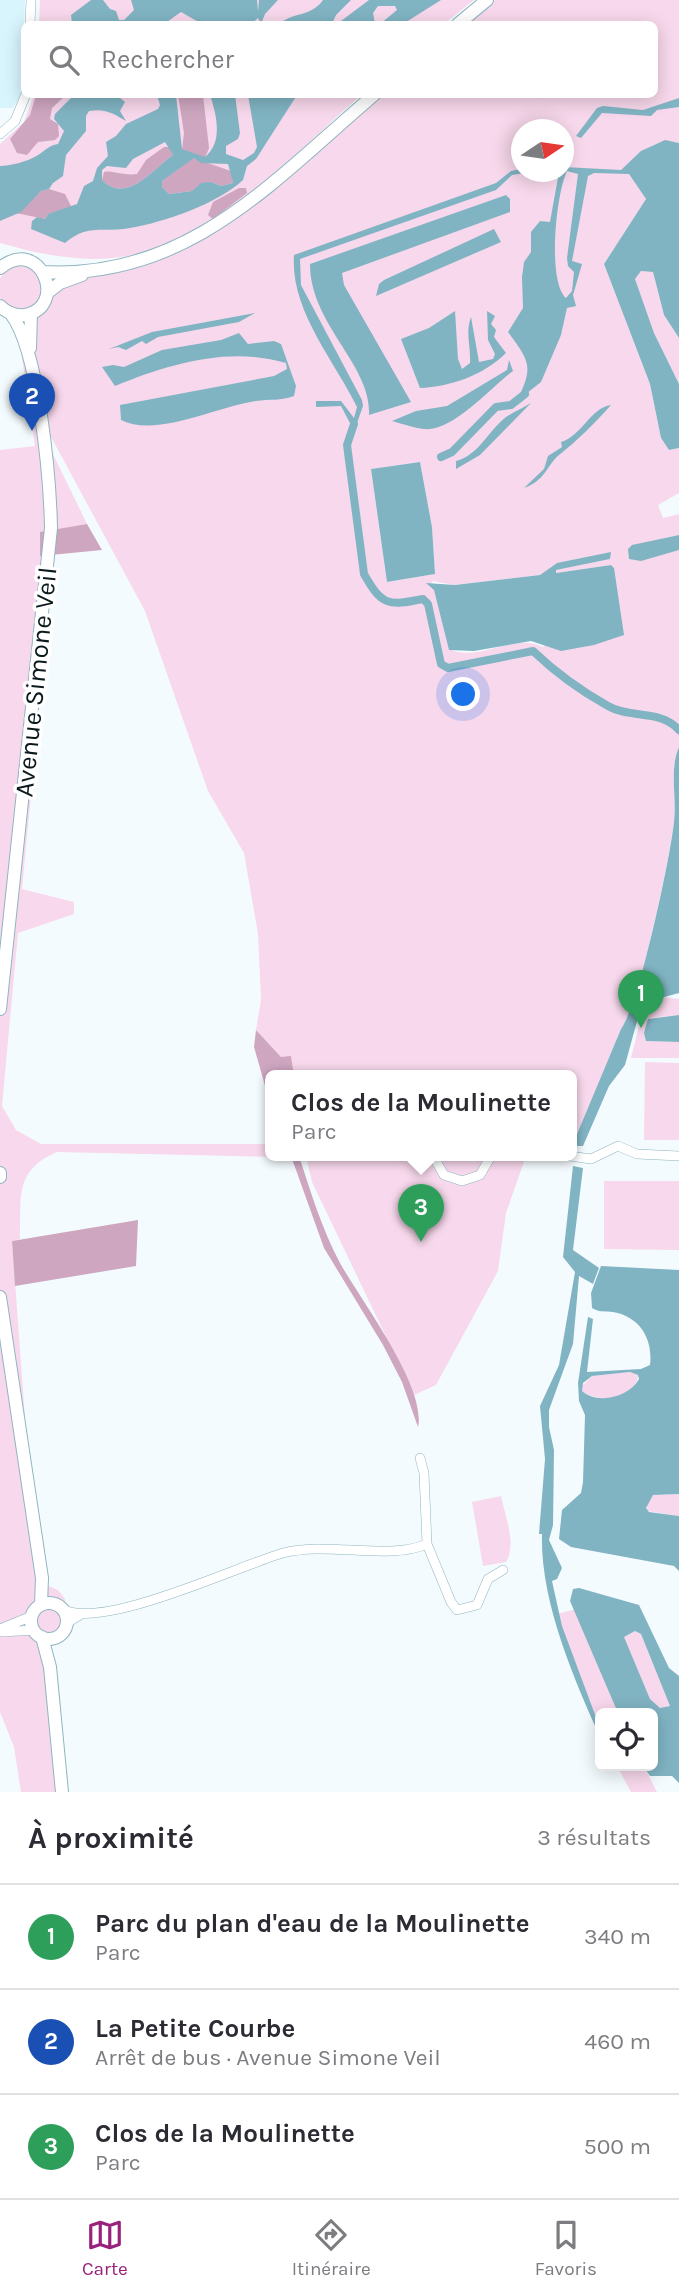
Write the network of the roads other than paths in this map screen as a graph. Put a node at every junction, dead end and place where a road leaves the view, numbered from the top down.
1 (31, 0) edge
2 (487, 0) edge
3 (30, 21) edge
4 (462, 21) edge
5 (24, 98) edge
6 (370, 98) edge
7 (0, 134) edge
8 (1, 266) edge
9 (43, 272) junction
10 (92, 272) junction
11 (47, 293) junction
12 (6, 310) edge
13 (31, 313) junction
14 (30, 355) junction
15 (0, 1009) edge
16 (679, 1156) edge
17 (577, 1157) edge
18 (436, 1161) edge
19 (488, 1161) edge
20 (0, 1297) edge
21 (420, 1458) dead end
22 (426, 1544) junction
23 (503, 1570) dead end
24 (42, 1578) junction
25 (41, 1605) junction
26 (59, 1607) junction
27 (85, 1613) junction
28 (32, 1616) junction
29 (67, 1623) junction
30 (0, 1630) edge
31 (38, 1634) junction
32 (60, 1635) junction
33 (50, 1667) junction
34 (62, 1792) edge

1 - 3 street
2 - 4 main road
5 - 7 street
6 - 10 main road
8 - 9 main road
9 - 10 main road
9 - 11 main road
10 - 11 main road
11 - 13 main road
12 - 13 main road
12 - 14 main road, Avenue Simone Veil
13 - 14 main road, Avenue Simone Veil
14 - 15 main road, Avenue Simone Veil
16 - 17 street
18 - 19 street
20 - 24 main road
21 - 22 street
22 - 23 street
22 - 27 street
24 - 25 main road
24 - 26 main road
25 - 26 main road
25 - 28 main road
26 - 27 street
26 - 29 main road
27 - 29 street
28 - 30 street
28 - 31 main road
29 - 32 main road
30 - 31 street
31 - 32 main road
31 - 33 main road
32 - 33 main road
33 - 34 main road

